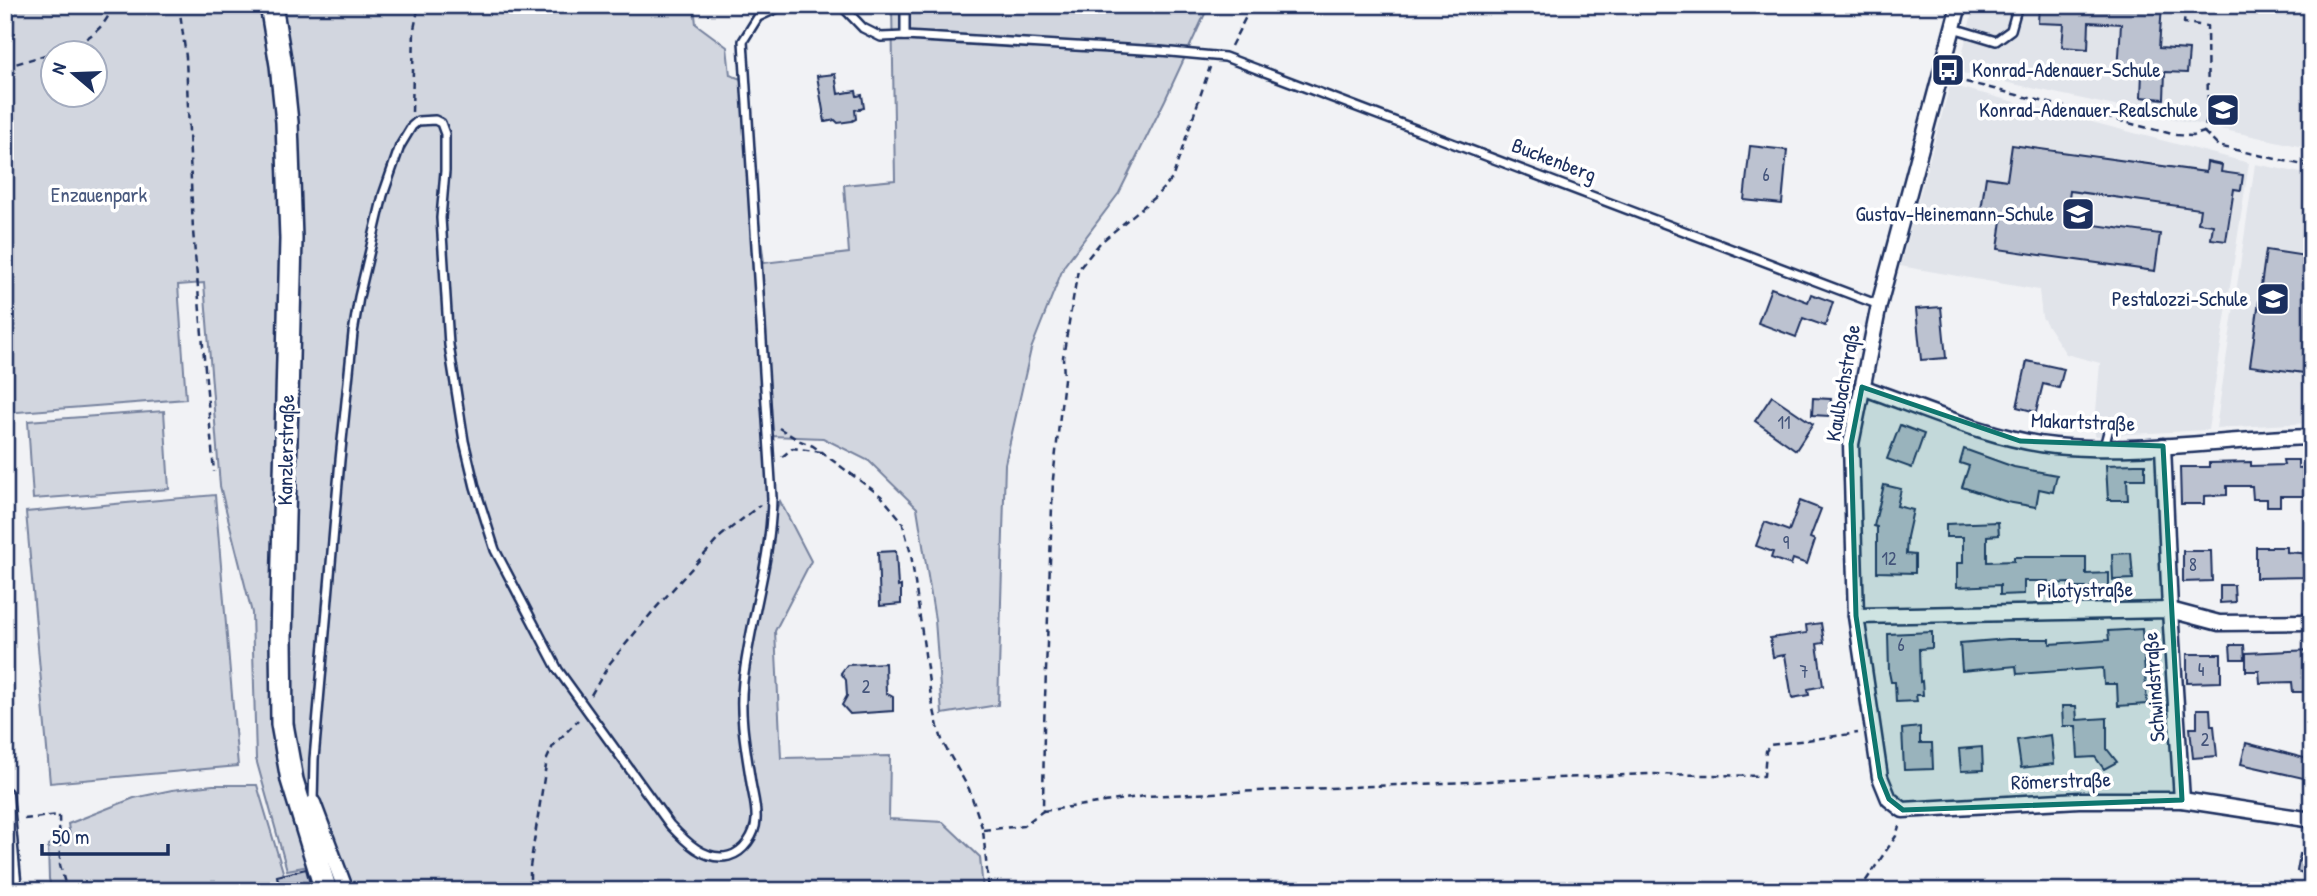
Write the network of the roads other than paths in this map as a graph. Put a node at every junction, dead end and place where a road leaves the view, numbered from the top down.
1 (271, 5) edge
2 (784, 5) edge
3 (841, 5) edge
4 (905, 5) edge
5 (1959, 5) edge
6 (2018, 5) edge
7 (1952, 28) junction
8 (905, 36) junction
9 (1879, 305) junction
10 (1861, 387) junction
11 (2109, 428) dead end
12 (2312, 438) edge
13 (2163, 446) junction
14 (2104, 447) junction
15 (2170, 610) junction
16 (1856, 616) junction
17 (2312, 622) edge
18 (5, 795) edge
19 (2182, 800) junction
20 (313, 803) joint
21 (1903, 810) joint
22 (2312, 820) edge
23 (14, 891) edge
24 (326, 891) edge
25 (346, 891) edge

1 - 24 main road, Kanzlerstraße
2 - 20 lane
3 - 8 lane, Buckenberg
4 - 8 lane
5 - 7 street, Kaulbachstraße
6 - 7 lane
7 - 9 street, Kaulbachstraße
8 - 9 lane, Buckenberg
9 - 10 street, Kaulbachstraße
10 - 14 street, Makartstraße
10 - 16 street, Kaulbachstraße
11 - 14 lane
12 - 13 street, Makartstraße
13 - 14 street, Makartstraße
13 - 15 street, Schwindstraße
15 - 16 street, Pilotystraße
15 - 17 street, Pilotystraße
15 - 19 street, Schwindstraße
16 - 21 street, Kaulbachstraße
18 - 23 street
19 - 21 street, Römerstraße
19 - 22 street, Römerstraße
20 - 25 street

